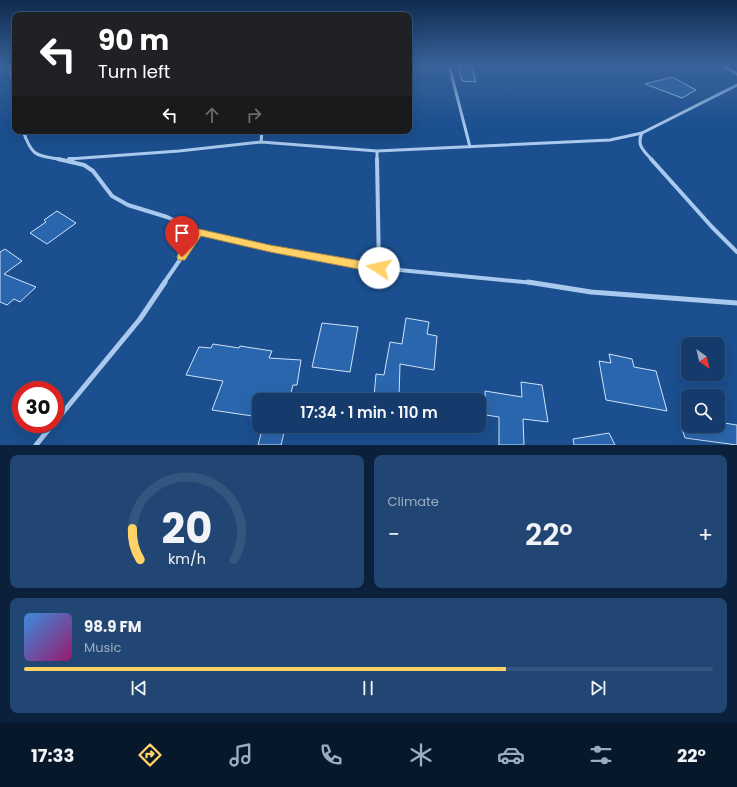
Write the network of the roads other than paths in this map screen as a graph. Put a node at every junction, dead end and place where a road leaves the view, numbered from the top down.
1 (455, 86) edge
2 (737, 86) edge
3 (642, 133) junction
4 (24, 134) edge
5 (262, 134) edge
6 (261, 142) junction
7 (470, 147) junction
8 (377, 151) junction
9 (66, 160) junction
10 (199, 232) junction
11 (737, 252) edge
12 (379, 268) junction
13 (737, 303) edge
14 (64, 411) edge
15 (46, 433) edge
16 (36, 445) edge

1 - 7 street
2 - 3 street
3 - 7 street
3 - 11 street
4 - 9 street
5 - 6 street
6 - 8 street
6 - 9 street
7 - 8 street
8 - 12 street
9 - 10 street
10 - 12 street
10 - 14 street
12 - 13 street
15 - 16 street

